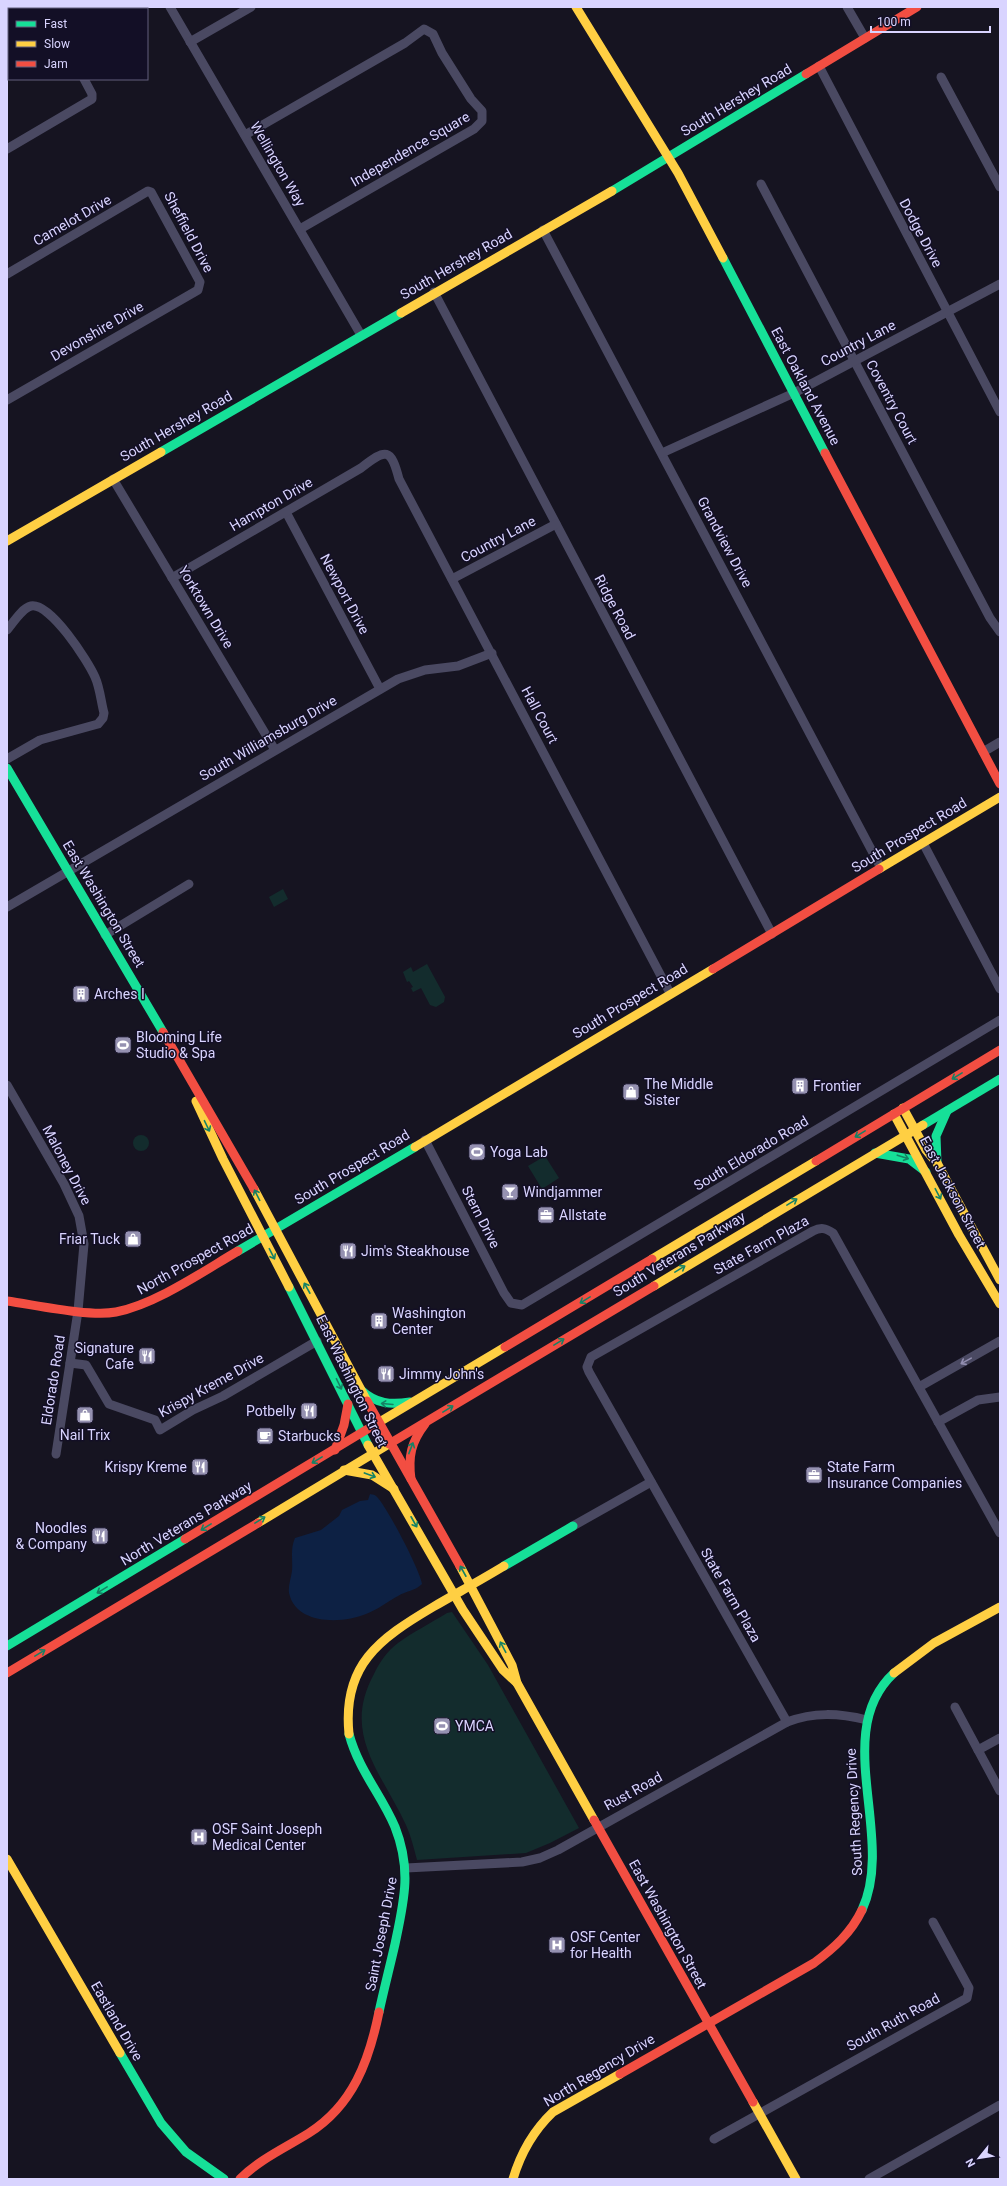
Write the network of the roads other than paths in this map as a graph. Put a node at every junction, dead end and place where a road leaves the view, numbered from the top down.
1 (170, 7) edge
2 (251, 7) edge
3 (576, 7) edge
4 (847, 7) edge
5 (917, 7) edge
6 (865, 38) junction
7 (190, 42) junction
8 (819, 66) junction
9 (942, 76) dead end
10 (85, 80) edge
11 (245, 135) junction
12 (7, 149) edge
13 (669, 157) junction
14 (761, 184) dead end
15 (1000, 187) edge
16 (151, 192) joint
17 (300, 229) junction
18 (543, 230) junction
19 (7, 274) edge
20 (1000, 284) edge
21 (200, 286) joint
22 (434, 292) junction
23 (947, 312) junction
24 (361, 335) junction
25 (854, 361) junction
26 (794, 393) junction
27 (7, 400) edge
28 (1000, 412) edge
29 (384, 453) joint
30 (662, 453) junction
31 (113, 479) junction
32 (286, 512) junction
33 (556, 524) junction
34 (7, 541) edge
35 (172, 578) junction
36 (452, 579) junction
37 (7, 630) edge
38 (1000, 632) edge
39 (492, 653) junction
40 (380, 689) junction
41 (1000, 742) edge
42 (275, 750) junction
43 (983, 752) junction
44 (7, 759) edge
45 (7, 768) edge
46 (1000, 784) edge
47 (1000, 797) edge
48 (923, 843) junction
49 (880, 868) junction
50 (68, 871) junction
51 (189, 884) dead end
52 (7, 908) edge
53 (772, 934) junction
54 (105, 935) junction
55 (1000, 989) edge
56 (670, 993) junction
57 (1000, 1020) edge
58 (1000, 1050) edge
59 (188, 1077) junction
60 (1000, 1079) edge
61 (7, 1085) edge
62 (903, 1108) junction
63 (949, 1109) junction
64 (894, 1114) junction
65 (915, 1129) junction
66 (906, 1135) junction
67 (425, 1140) junction
68 (875, 1153) junction
69 (937, 1163) junction
70 (926, 1172) junction
71 (275, 1230) junction
72 (264, 1237) junction
73 (988, 1259) junction
74 (1000, 1280) edge
75 (991, 1289) junction
76 (7, 1301) edge
77 (1000, 1304) edge
78 (515, 1305) joint
79 (78, 1311) junction
80 (317, 1341) junction
81 (1000, 1341) edge
82 (70, 1363) junction
83 (919, 1387) junction
84 (361, 1390) junction
85 (1000, 1397) edge
86 (416, 1401) junction
87 (348, 1404) junction
88 (428, 1421) junction
89 (938, 1422) junction
90 (379, 1424) junction
91 (363, 1434) junction
92 (390, 1442) junction
93 (335, 1450) junction
94 (372, 1453) junction
95 (56, 1454) dead end
96 (344, 1470) junction
97 (411, 1479) junction
98 (651, 1482) junction
99 (394, 1489) junction
100 (573, 1526) joint
101 (1000, 1533) edge
102 (470, 1584) junction
103 (455, 1595) junction
104 (1000, 1607) edge
105 (7, 1646) edge
106 (7, 1673) edge
107 (517, 1683) junction
108 (955, 1707) dead end
109 (867, 1720) junction
110 (787, 1722) junction
111 (1000, 1738) edge
112 (978, 1750) junction
113 (1000, 1791) edge
114 (597, 1827) junction
115 (7, 1860) edge
116 (406, 1868) junction
117 (933, 1922) dead end
118 (708, 2023) junction
119 (1000, 2105) edge
120 (759, 2114) junction
121 (714, 2139) dead end
122 (224, 2179) edge
123 (240, 2179) edge
124 (513, 2179) edge
125 (796, 2179) edge
126 (869, 2179) edge

1 - 7 street, Wellington Way
2 - 7 street
3 - 13 main road, East Oakland Avenue
4 - 6 street
5 - 6 main road, South Hershey Road
6 - 8 main road, South Hershey Road
7 - 11 street, Wellington Way
8 - 13 main road, South Hershey Road
8 - 23 street, Dodge Drive
9 - 15 street
10 - 12 street
11 - 17 street, Wellington Way
11 - 17 street, Independence Square
13 - 18 main road, South Hershey Road
13 - 26 main road, East Oakland Avenue
14 - 25 street, Coventry Court
16 - 19 street, Camelot Drive
16 - 21 street, Sheffield Drive
17 - 24 street, Wellington Way
18 - 22 main road, South Hershey Road
18 - 30 street, Grandview Drive
20 - 23 street, Country Lane
21 - 27 street, Devonshire Drive
22 - 24 main road, South Hershey Road
22 - 33 street, Ridge Road
23 - 25 street, Country Lane
23 - 28 street, Dodge Drive
24 - 31 main road, South Hershey Road
25 - 26 street, Country Lane
25 - 38 street, Coventry Court
26 - 30 street, Country Lane
26 - 43 main road, East Oakland Avenue
29 - 32 street, Hampton Drive
29 - 36 street, Hall Court
30 - 49 street, Grandview Drive
31 - 34 main road, South Hershey Road
31 - 35 street, Yorktown Drive
32 - 35 street, Hampton Drive
32 - 40 street, Newport Drive
33 - 36 street, Country Lane
33 - 53 street, Ridge Road
35 - 42 street, Yorktown Drive
36 - 39 street, Hall Court
37 - 44 street
39 - 40 street, South Williamsburg Drive
39 - 56 street, Hall Court
40 - 42 street, South Williamsburg Drive
41 - 43 street
42 - 50 street, South Williamsburg Drive
43 - 46 main road, East Oakland Avenue
45 - 50 main road, East Washington Street
47 - 48 main road, South Prospect Road
48 - 49 main road, South Prospect Road
48 - 55 street
49 - 53 main road, South Prospect Road
50 - 52 street, South Williamsburg Drive
50 - 54 main road, East Washington Street
51 - 54 street
53 - 56 main road, South Prospect Road
54 - 59 main road, East Washington Street
56 - 67 main road, South Prospect Road
57 - 78 street, South Eldorado Road
58 -> 62 main road, South Veterans Parkway
71 -> 59 main road, East Washington Street
59 -> 72 main road, East Washington Street
60 - 63 main road, South Veterans Parkway
61 - 79 street, Maloney Drive
62 - 64 main road, South Veterans Parkway
62 - 65 main road, East Jackson Street
63 - 65 main road, South Veterans Parkway
63 - 69 main road
64 - 66 main road, East Jackson Street
64 -> 86 main road, South Veterans Parkway
65 - 66 main road, South Veterans Parkway
65 - 69 main road, East Jackson Street
66 - 68 main road, South Veterans Parkway
66 - 70 main road, East Jackson Street
67 - 71 main road, South Prospect Road
67 - 78 street, Stern Drive
68 -> 70 main road
88 -> 68 main road, South Veterans Parkway
69 - 73 main road, East Jackson Street
70 -> 75 main road, East Jackson Street
71 - 72 main road, North Prospect Road
84 -> 71 main road, East Washington Street
72 - 79 main road, North Prospect Road
72 -> 80 main road, East Washington Street
73 - 74 main road, East Jackson Street
73 - 75 main road
75 - 77 main road, East Jackson Street
76 - 79 main road, North Prospect Road
79 - 82 street, Eldorado Road
80 - 82 street, Krispy Kreme Drive
80 -> 87 main road, East Washington Street
81 -> 83 street
82 - 95 street, Eldorado Road
83 - 89 street, State Farm Plaza
83 - 98 street, State Farm Plaza
86 -> 84 main road
84 - 90 main road, East Washington Street
85 - 89 street
86 - 90 main road, South Veterans Parkway
87 - 91 main road, East Washington Street
87 - 93 main road
88 - 92 main road, South Veterans Parkway
97 -> 88 main road
89 - 101 street, State Farm Plaza
90 - 91 main road, North Veterans Parkway
90 - 92 main road, East Washington Street
91 - 93 main road, North Veterans Parkway
91 - 94 main road, East Washington Street
92 - 94 main road, South Veterans Parkway
92 - 97 main road, East Washington Street
93 -> 105 main road, North Veterans Parkway
94 - 96 main road
94 - 99 main road, East Washington Street
96 -> 99 main road
106 -> 96 main road
102 -> 97 main road, East Washington Street
98 - 100 street
98 - 110 street, State Farm Plaza
99 -> 103 main road, East Washington Street
100 - 102 main road
102 - 103 main road, Saint Joseph Drive
107 -> 102 main road, East Washington Street
103 - 107 main road, East Washington Street
103 - 116 main road, Saint Joseph Drive
104 - 109 main road, South Regency Drive
107 - 114 main road, East Washington Street
108 - 112 street
109 - 110 street, Rust Road
109 - 118 main road, South Regency Drive
110 - 114 street, Rust Road
111 - 112 street
112 - 113 street
114 - 116 street, Rust Road
114 - 118 main road, East Washington Street
115 - 122 main road, Eastland Drive
116 - 123 main road, Saint Joseph Drive
117 - 120 street, South Ruth Road
118 - 120 main road, East Washington Street
118 - 124 main road, North Regency Drive
119 - 126 street
120 - 121 street, South Ruth Road
120 - 125 main road, East Washington Street

